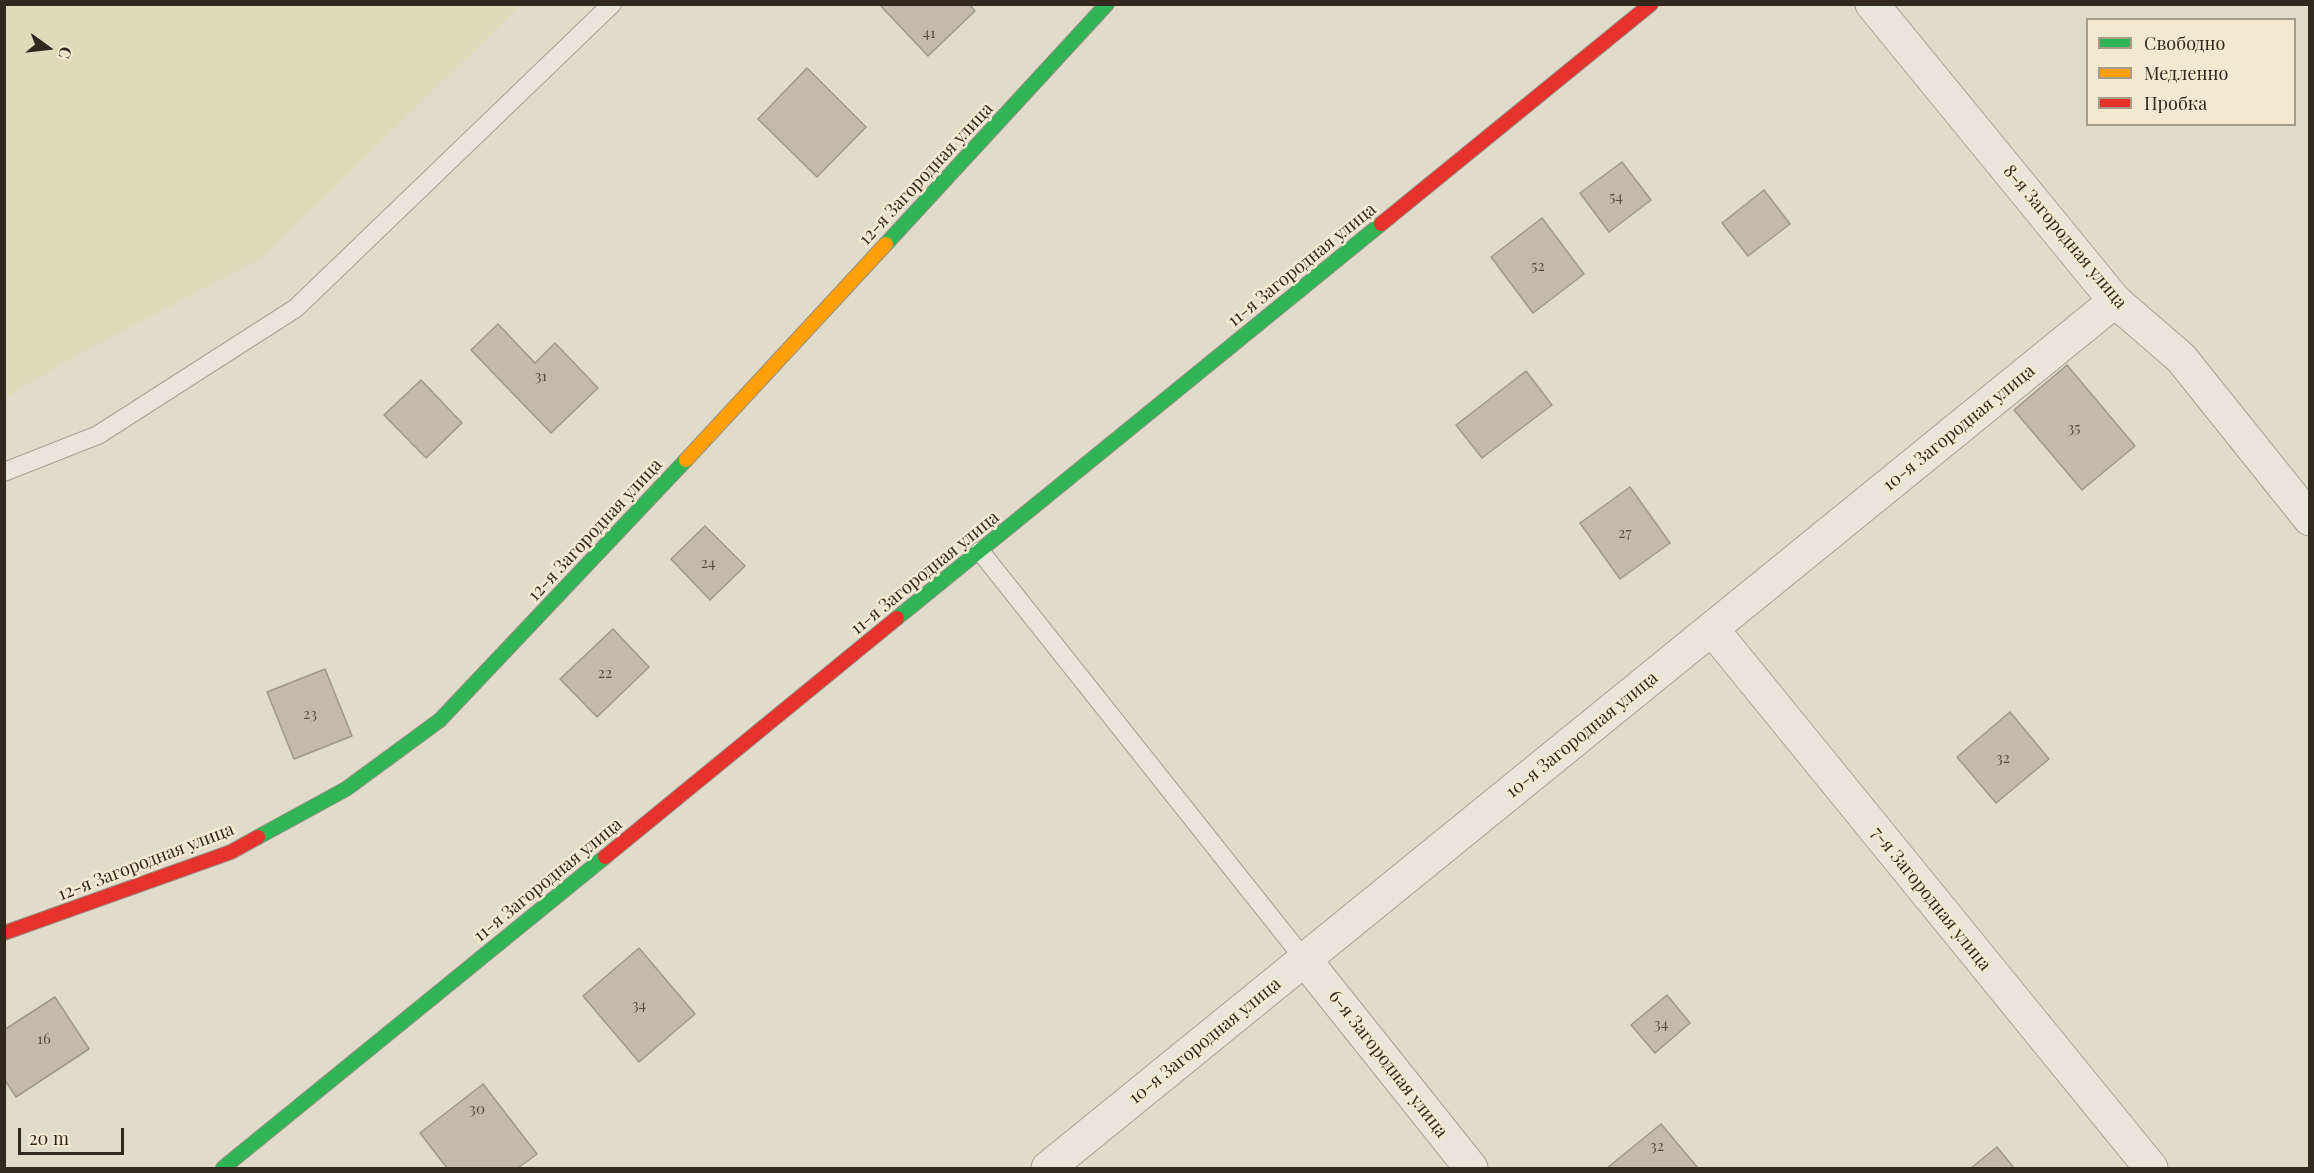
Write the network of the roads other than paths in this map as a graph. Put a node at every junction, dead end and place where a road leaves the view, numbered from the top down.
1 (612, 4) edge
2 (1107, 4) edge
3 (1651, 4) edge
4 (1872, 4) edge
5 (2115, 301) junction
6 (4, 472) edge
7 (2310, 519) edge
8 (980, 551) junction
9 (1712, 629) junction
10 (4, 933) edge
11 (1305, 960) junction
12 (222, 1168) edge
13 (1048, 1168) edge
14 (1471, 1168) edge
15 (2151, 1168) edge

1 - 6 lane
2 - 10 street, 12-я Загородная улица
3 - 8 street, 11-я Загородная улица
4 - 5 street, 8-я Загородная улица
5 - 7 street, 8-я Загородная улица
5 - 9 street, 10-я Загородная улица
8 - 11 lane
8 - 12 street, 11-я Загородная улица
9 - 11 street, 10-я Загородная улица
9 - 15 street, 7-я Загородная улица
11 - 13 street, 10-я Загородная улица
11 - 14 street, 6-я Загородная улица

